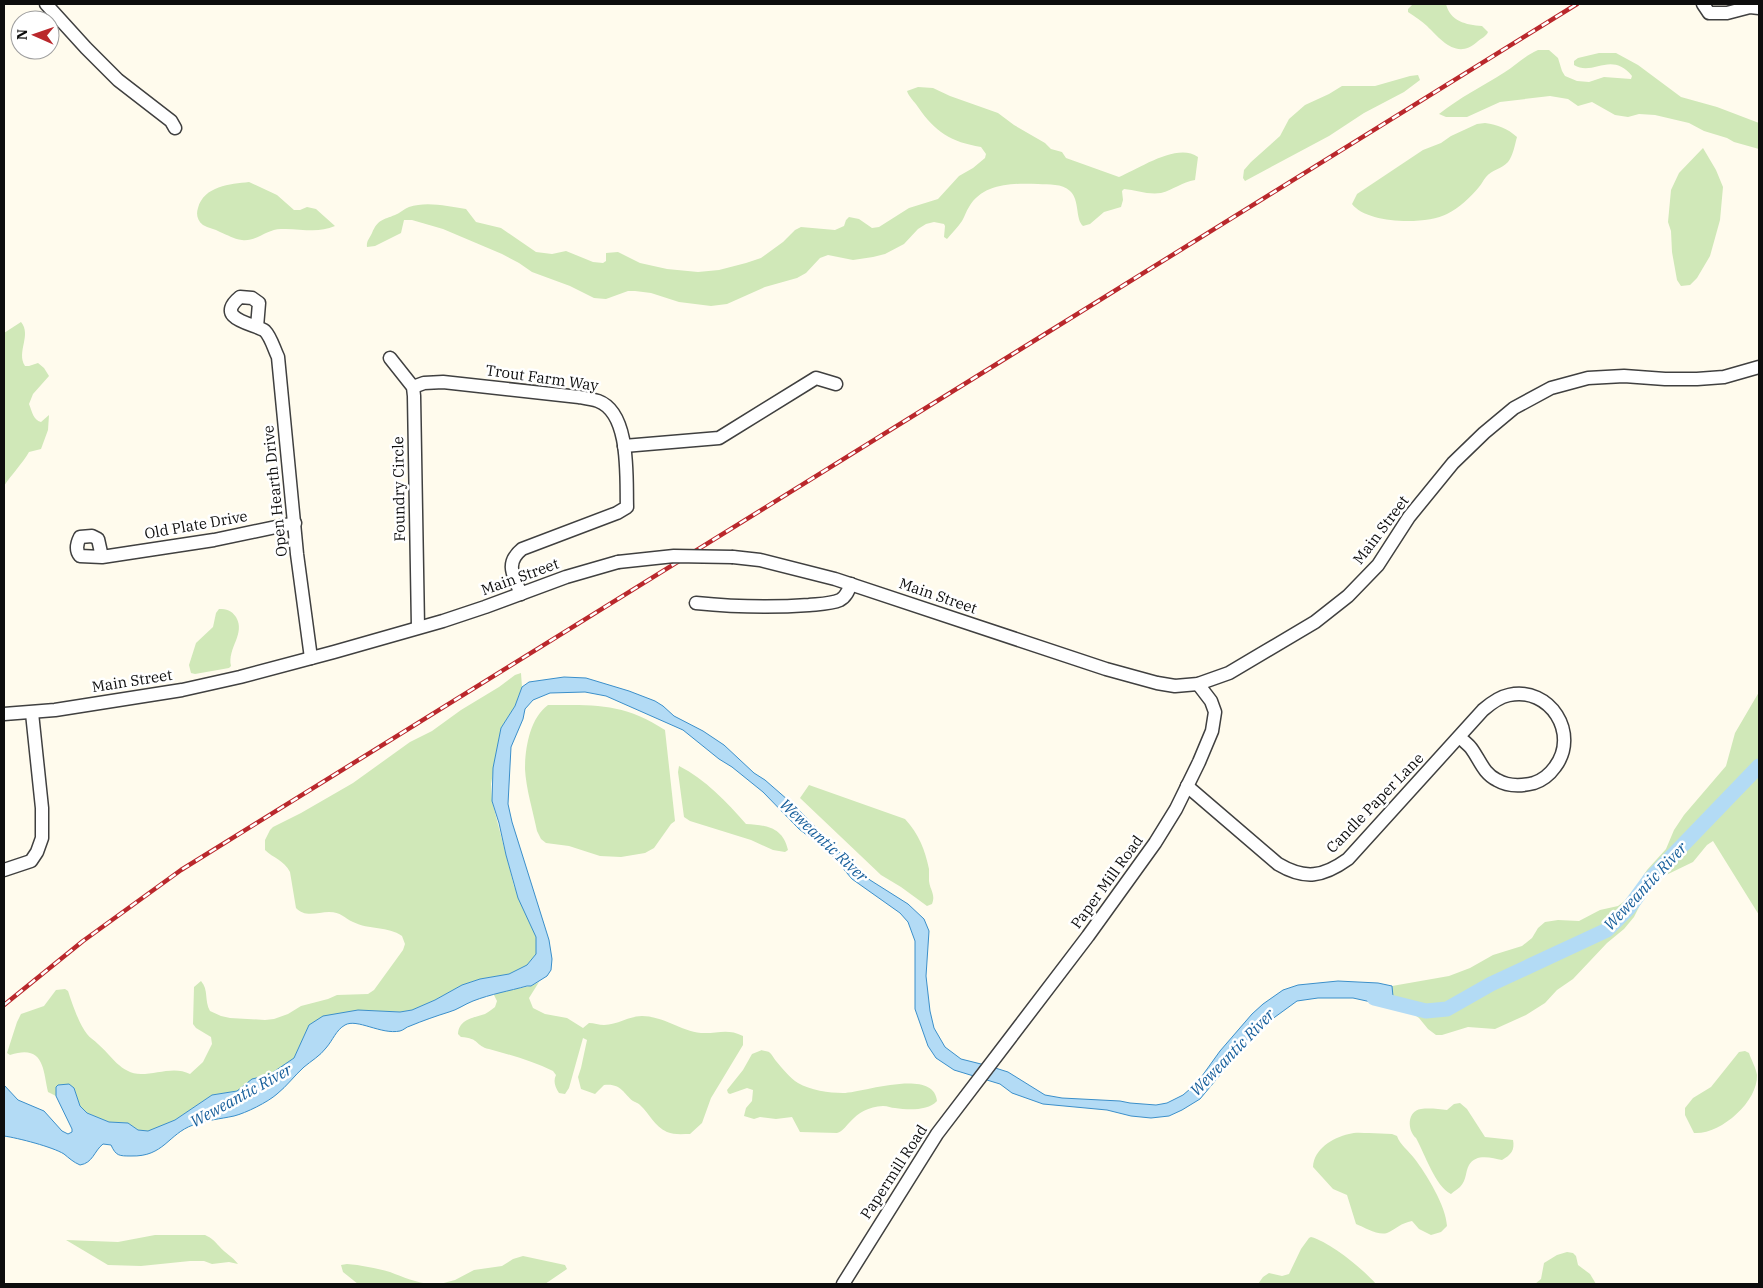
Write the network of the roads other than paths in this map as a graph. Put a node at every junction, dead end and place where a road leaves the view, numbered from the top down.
1 (46, 4) edge
2 (1703, 4) edge
3 (1759, 8) edge
4 (175, 128) dead end
5 (257, 327) dead end
6 (390, 358) dead end
7 (1759, 367) edge
8 (836, 384) dead end
9 (413, 387) junction
10 (624, 446) junction
11 (294, 523) junction
12 (102, 556) dead end
13 (851, 584) junction
14 (521, 594) junction
15 (696, 603) dead end
16 (418, 627) junction
17 (311, 658) junction
18 (1198, 684) junction
19 (32, 713) junction
20 (4, 714) edge
21 (1460, 737) junction
22 (1187, 786) junction
23 (4, 870) edge
24 (977, 1081) joint
25 (843, 1284) edge

1 - 4 street
2 - 3 street
5 - 11 street, Open Hearth Drive
6 - 9 street
7 - 18 street, Main Street
8 - 10 street
9 - 10 street, Trout Farm Way
9 - 16 street, Foundry Circle
10 - 14 street, Trout Farm Way
11 - 12 street, Old Plate Drive
11 - 17 street, Open Hearth Drive
13 - 14 street, Main Street, bridge
13 - 15 street
13 - 18 street, Main Street
14 - 16 street, Main Street
16 - 17 street, Main Street
17 - 19 street, Main Street
18 - 22 street, Paper Mill Road
19 - 20 street, Main Street
19 - 23 street
21 - 21 street, Candle Paper Lane
21 - 22 street, Candle Paper Lane
22 - 24 street, Paper Mill Road
24 - 25 street, Papermill Road

